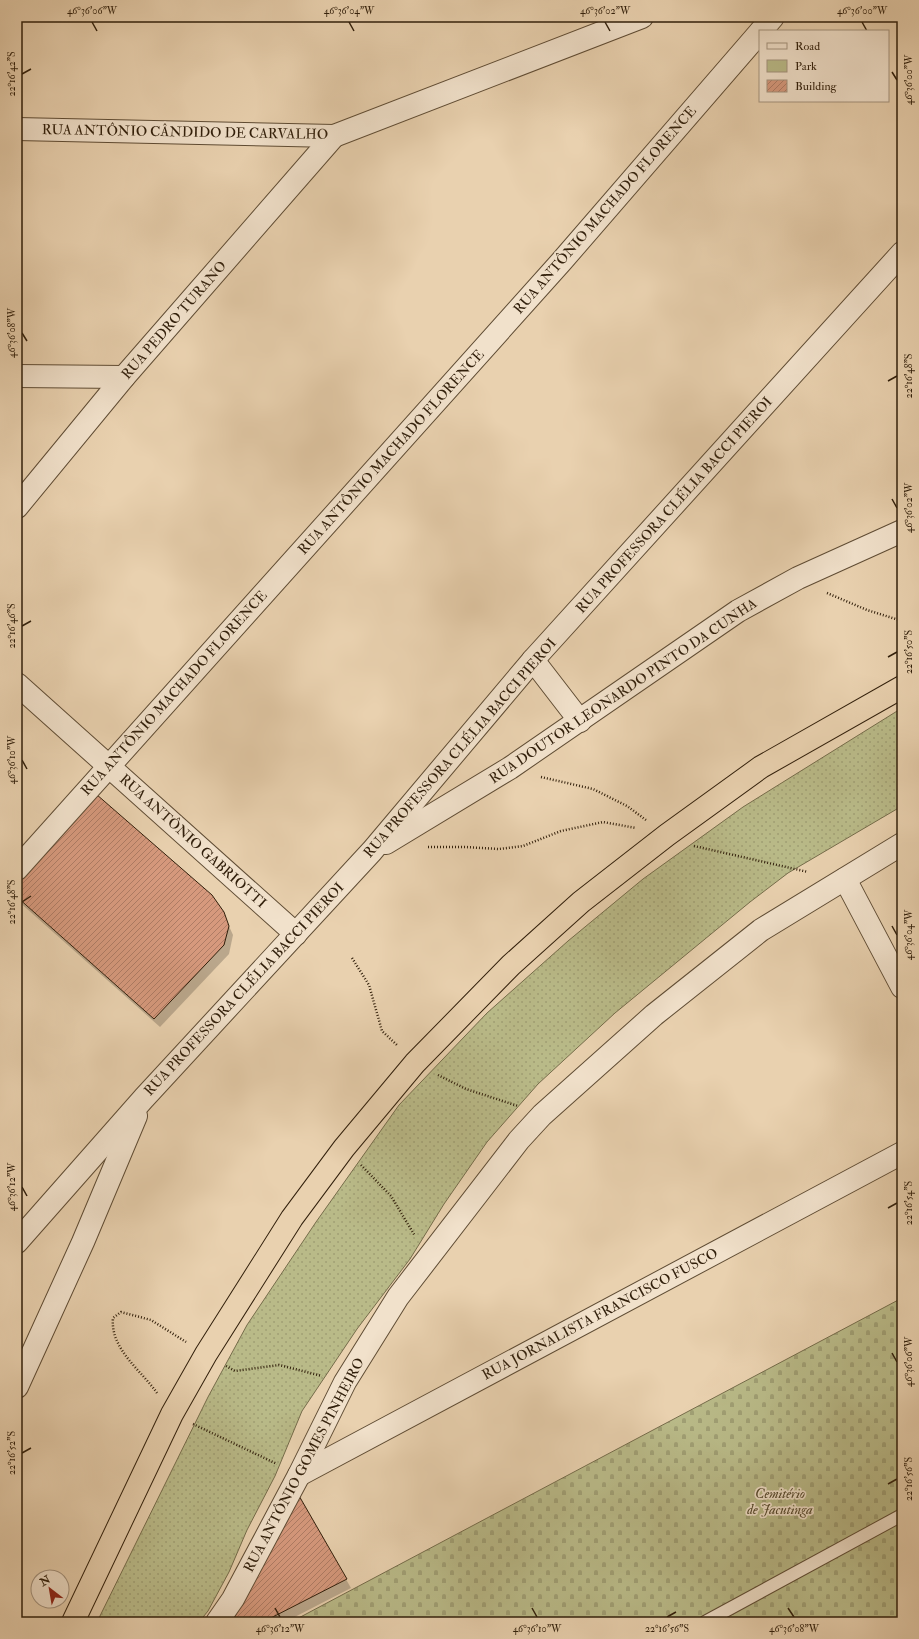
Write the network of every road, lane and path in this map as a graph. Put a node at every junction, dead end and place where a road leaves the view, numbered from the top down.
1 (642, 17) edge
2 (773, 17) edge
3 (761, 30) edge
4 (759, 32) edge
5 (17, 129) edge
6 (334, 136) junction
7 (902, 253) edge
8 (17, 376) edge
9 (124, 378) junction
10 (17, 507) edge
11 (902, 531) edge
12 (798, 578) junction
13 (902, 621) edge
14 (533, 660) junction
15 (17, 684) edge
16 (902, 687) edge
17 (580, 721) junction
18 (109, 766) junction
19 (510, 768) junction
20 (667, 835) junction
21 (902, 844) edge
22 (421, 848) dead end
23 (372, 851) junction
24 (17, 868) edge
25 (845, 879) junction
26 (296, 934) junction
27 (352, 958) dead end
28 (902, 987) edge
29 (415, 1063) junction
30 (144, 1098) junction
31 (542, 1115) junction
32 (344, 1148) junction
33 (902, 1153) edge
34 (17, 1242) edge
35 (432, 1253) junction
36 (206, 1354) junction
37 (345, 1382) junction
38 (17, 1387) edge
39 (172, 1414) junction
40 (299, 1475) junction
41 (902, 1515) edge
42 (73, 1622) edge
43 (217, 1622) edge
44 (705, 1622) edge

1 - 6 street, RUA ANTÔNIO CÂNDIDO DE CARVALHO
2 - 3 street, RUA ANTÔNIO MACHADO FLORENCE
4 - 18 street, RUA ANTÔNIO MACHADO FLORENCE
5 - 6 street, RUA ANTÔNIO CÂNDIDO DE CARVALHO
6 - 9 street, RUA PEDRO TURANO
7 - 14 street, RUA PROFESSORA CLÉLIA BACCI PIEROI
8 - 9 street
9 - 10 street, RUA PEDRO TURANO
11 - 12 street, RUA DOUTOR LEONARDO PINTO DA CUNHA
12 - 13 path
12 - 17 street, RUA DOUTOR LEONARDO PINTO DA CUNHA
14 - 17 street
14 - 23 street, RUA PROFESSORA CLÉLIA BACCI PIEROI
15 - 18 street, RUA ANTÔNIO GABRIOTTI
16 - 20 highway
17 - 19 street, RUA DOUTOR LEONARDO PINTO DA CUNHA
18 - 24 street, RUA ANTÔNIO MACHADO FLORENCE
18 - 26 street, RUA ANTÔNIO GABRIOTTI
19 - 20 path
19 - 23 street, RUA DOUTOR LEONARDO PINTO DA CUNHA
20 - 22 path
20 - 25 path
20 - 29 highway
21 - 25 street, RUA ANTÔNIO GOMES PINHEIRO
23 - 26 street, RUA PROFESSORA CLÉLIA BACCI PIEROI
25 - 28 street
25 - 31 street, RUA ANTÔNIO GOMES PINHEIRO
26 - 30 street, RUA PROFESSORA CLÉLIA BACCI PIEROI
27 - 29 path
29 - 31 path
29 - 32 highway
30 - 34 street, RUA PROFESSORA CLÉLIA BACCI PIEROI
30 - 38 street
31 - 35 street, RUA ANTÔNIO GOMES PINHEIRO
32 - 35 path
32 - 36 highway
33 - 40 street, RUA JORNALISTA FRANCISCO FUSCO
35 - 37 street, RUA ANTÔNIO GOMES PINHEIRO
36 - 37 path
36 - 39 highway
36 - 39 path
37 - 40 street, RUA ANTÔNIO GOMES PINHEIRO
39 - 40 path
39 - 42 highway
40 - 43 street, RUA ANTÔNIO GOMES PINHEIRO
41 - 44 lane

